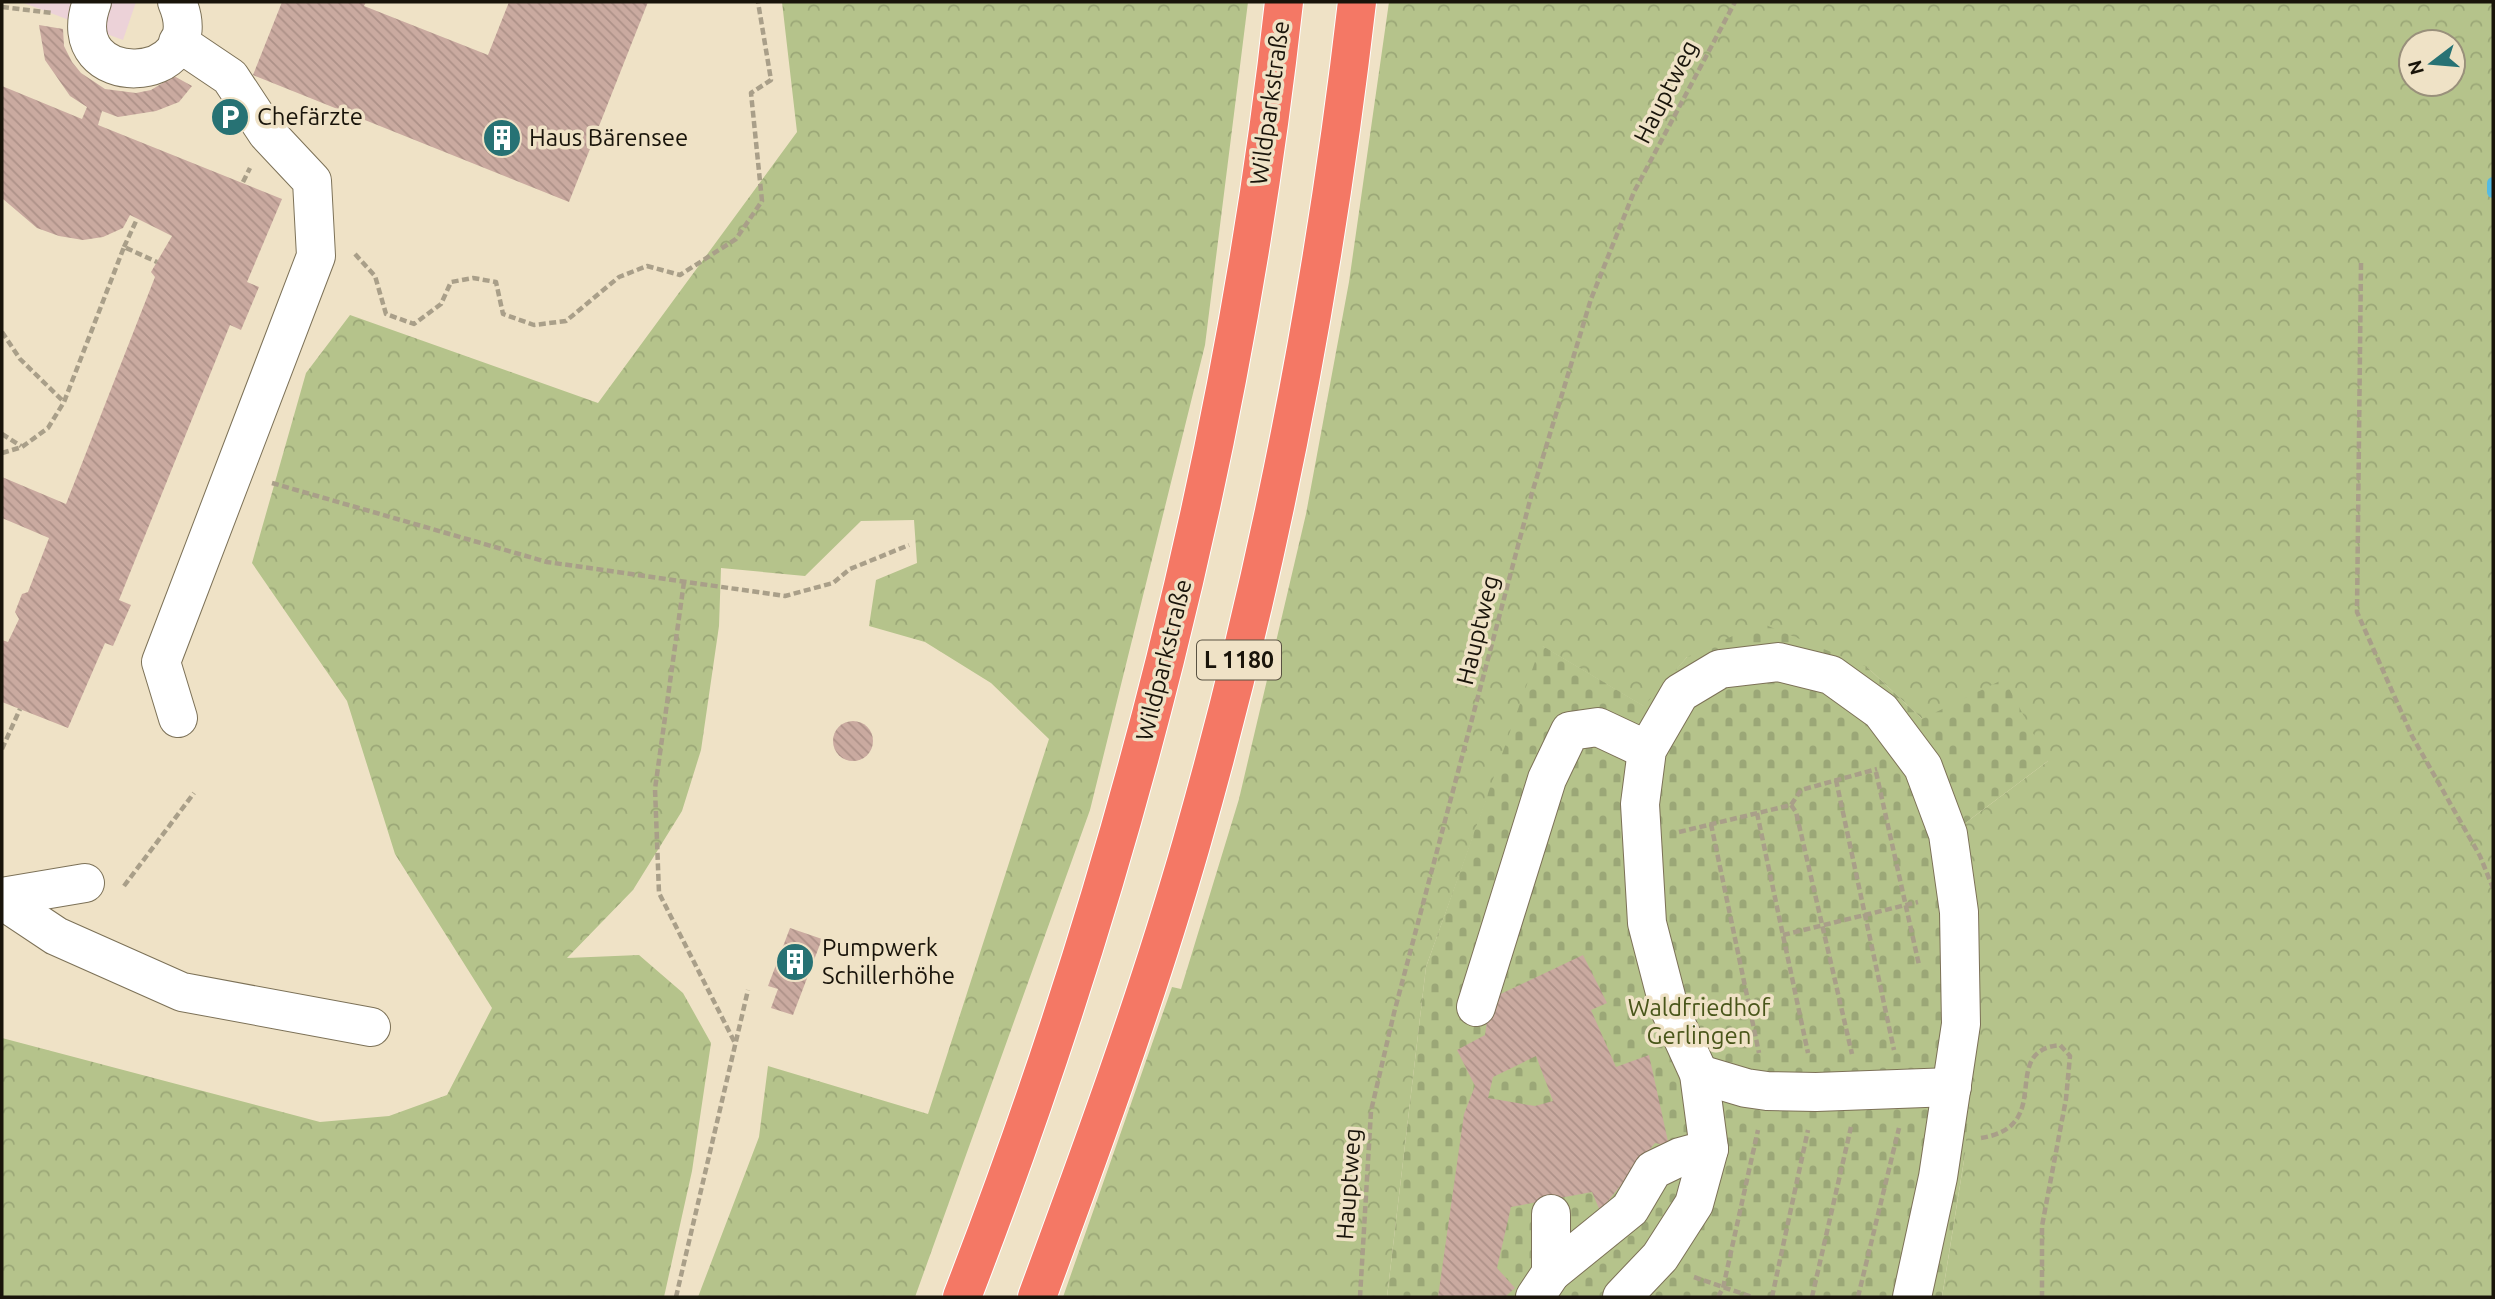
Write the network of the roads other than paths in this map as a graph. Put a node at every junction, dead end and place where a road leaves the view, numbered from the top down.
1 (177, 2) edge
2 (1284, 2) edge
3 (1357, 2) edge
4 (90, 9) edge
5 (178, 42) junction
6 (178, 718) dead end
7 (1647, 750) junction
8 (101, 889) road end
9 (2, 898) edge
10 (1476, 1007) dead end
11 (371, 1027) dead end
12 (1699, 1074) junction
13 (1952, 1087) junction
14 (1757, 1089) junction
15 (1708, 1138) junction
16 (1551, 1214) dead end
17 (1543, 1285) edge
18 (962, 1297) edge
19 (1037, 1297) edge
20 (1622, 1297) edge
21 (1912, 1297) edge

1 - 5 lane
2 - 18 highway, Wildparkstraße / L 1180
3 - 19 highway, L 1180
4 - 5 lane
5 - 6 lane
7 - 10 lane
7 - 12 lane
7 - 13 lane
8 - 9 lane
9 - 11 lane
12 - 14 lane
12 - 15 lane
13 - 14 lane
13 - 21 lane
14 - 15 lane
15 - 17 lane
15 - 20 lane
16 - 17 lane

